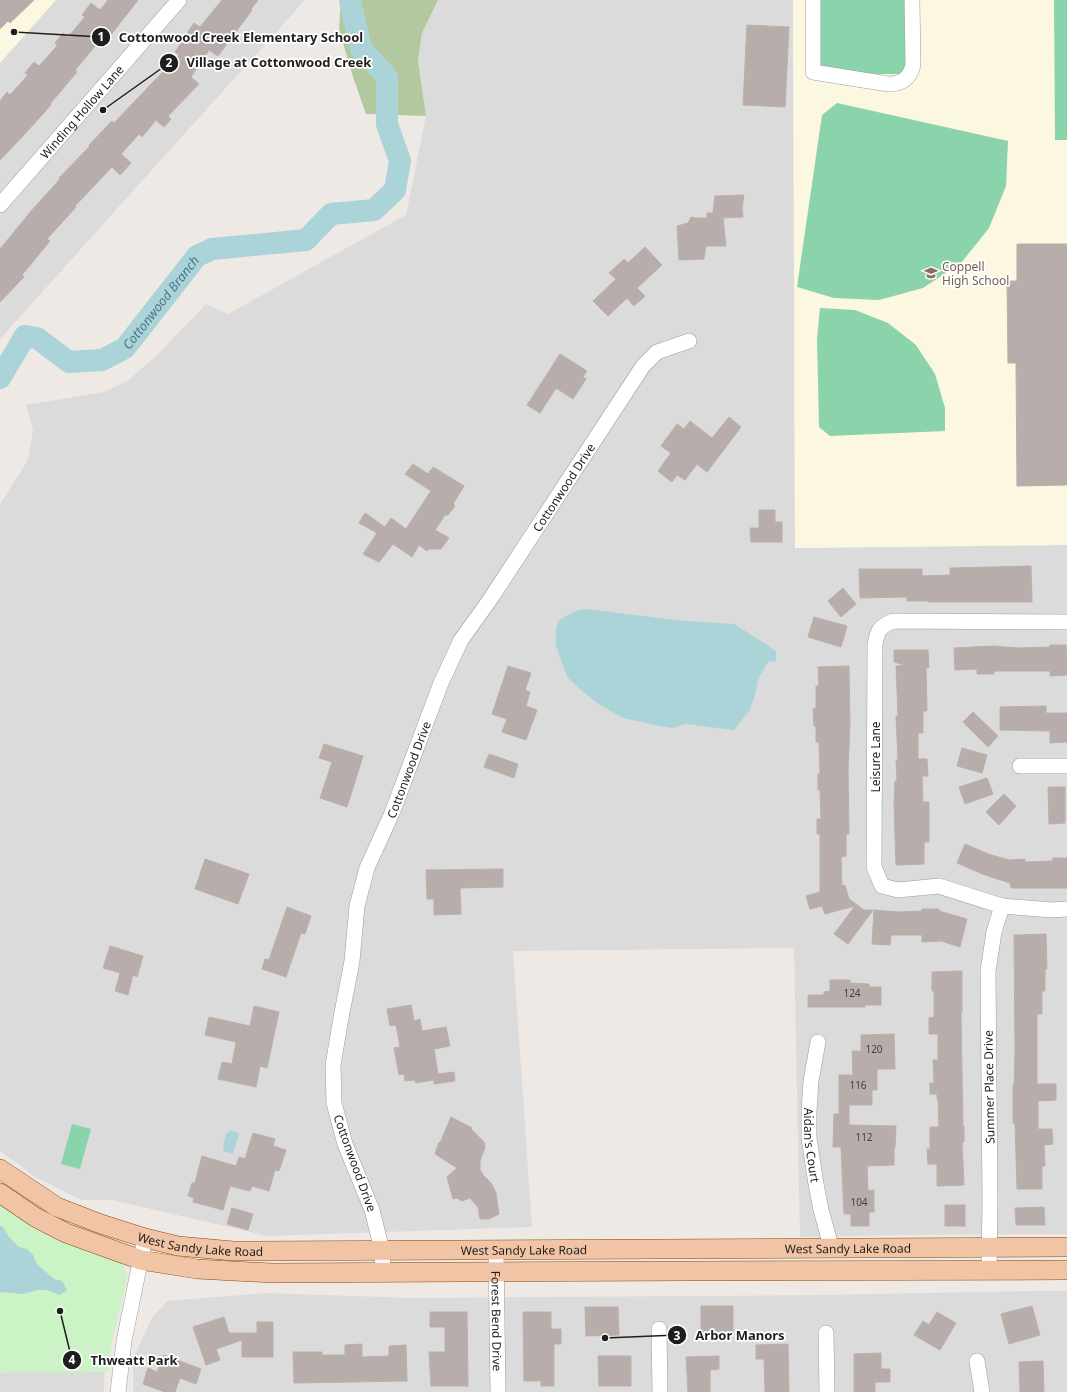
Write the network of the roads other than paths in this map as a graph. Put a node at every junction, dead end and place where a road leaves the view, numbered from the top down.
1 (179, 0) edge
2 (813, 0) edge
3 (912, 0) edge
4 (0, 204) edge
5 (689, 341) dead end
6 (1067, 622) edge
7 (1020, 766) dead end
8 (1067, 766) edge
9 (1002, 906) junction
10 (1067, 909) edge
11 (818, 1042) dead end
12 (0, 1169) edge
13 (0, 1193) edge
14 (145, 1238) junction
15 (830, 1247) junction
16 (1067, 1247) edge
17 (989, 1248) junction
18 (496, 1249) junction
19 (382, 1250) junction
20 (141, 1260) junction
21 (989, 1270) junction
22 (1067, 1270) edge
23 (497, 1272) junction
24 (383, 1273) junction
25 (659, 1329) dead end
26 (826, 1333) dead end
27 (977, 1361) dead end
28 (118, 1392) edge
29 (498, 1392) edge
30 (660, 1392) edge
31 (827, 1392) edge
32 (982, 1392) edge

1 - 4 street, Winding Hollow Lane
2 - 3 street
5 - 19 street, Cottonwood Drive
6 - 9 street, Leisure Lane
7 - 8 street
9 - 10 street, Leisure Lane
9 - 17 street, Summer Place Drive
11 - 15 street, Aidan's Court
12 - 14 main road, West Sandy Lake Road
13 - 20 main road, West Sandy Lake Road
14 - 19 main road, West Sandy Lake Road
14 - 20 street
15 - 17 main road, West Sandy Lake Road
15 - 18 main road, West Sandy Lake Road
16 - 17 main road, West Sandy Lake Road
17 - 21 street, Summer Place Drive
18 - 19 main road, West Sandy Lake Road
18 - 23 street, Forest Bend Drive
19 - 24 street, Cottonwood Drive
20 - 24 main road, West Sandy Lake Road
20 - 28 street
21 - 22 main road, West Sandy Lake Road
21 - 23 main road, West Sandy Lake Road
23 - 24 main road, West Sandy Lake Road
23 - 29 street, Forest Bend Drive
25 - 30 street
26 - 31 street
27 - 32 street

